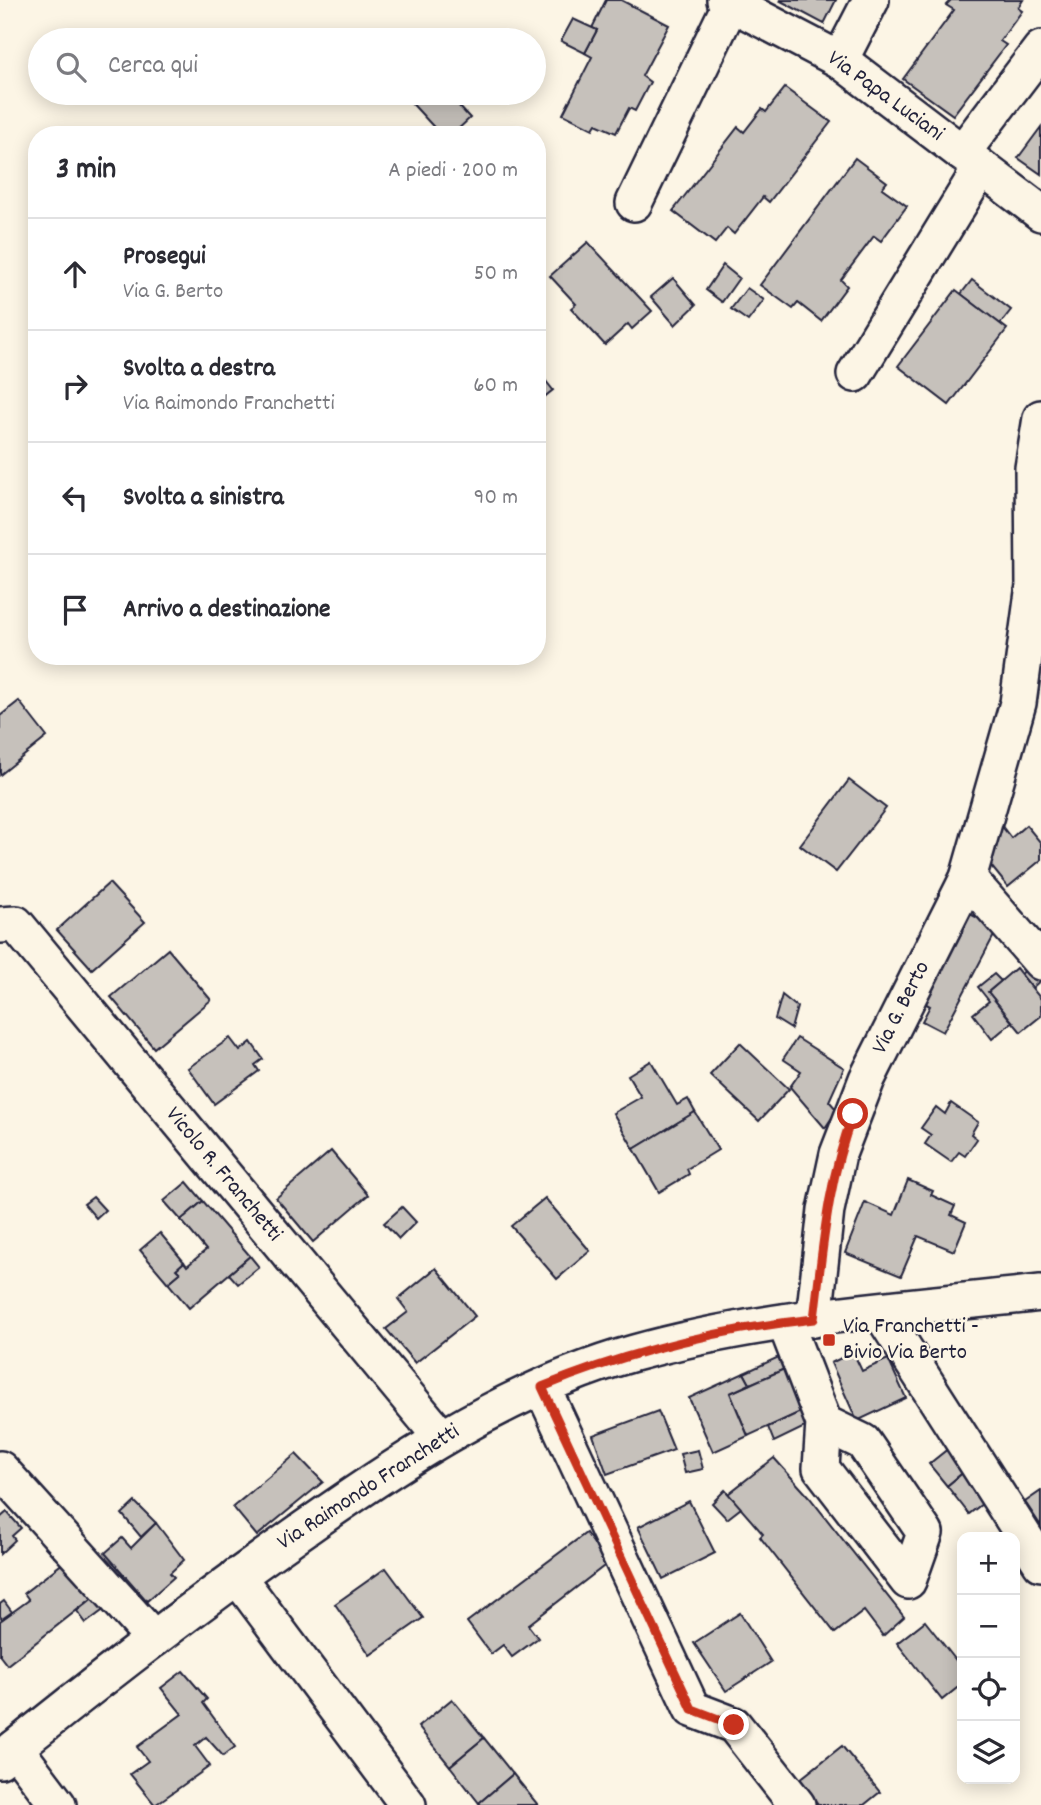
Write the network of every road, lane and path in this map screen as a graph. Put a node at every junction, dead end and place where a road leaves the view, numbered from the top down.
1 (872, 0) edge
2 (728, 1) edge
3 (1041, 49) edge
4 (840, 60) junction
5 (972, 160) junction
6 (634, 203) dead end
7 (1041, 213) edge
8 (855, 374) dead end
9 (1040, 432) edge
10 (1029, 715) edge
11 (968, 878) junction
12 (0, 925) edge
13 (1041, 962) edge
14 (1041, 1293) edge
15 (880, 1311) junction
16 (799, 1321) junction
17 (542, 1387) junction
18 (824, 1423) dead end
19 (441, 1437) junction
20 (0, 1469) edge
21 (1041, 1563) edge
22 (237, 1576) junction
23 (154, 1639) junction
24 (8, 1754) edge
25 (58, 1805) edge
26 (408, 1805) edge
27 (797, 1805) edge

1 - 4 street
2 - 4 street, Via Papa Luciani
2 - 6 street, Via Papa Luciani
3 - 5 street, Via Papa Luciani
4 - 5 street, Via Papa Luciani
5 - 7 street, Via Papa Luciani
5 - 8 street, Via Papa Luciani
9 - 10 street, Via G. Berto
10 - 11 street, Via G. Berto
11 - 13 street
11 - 16 street, Via G. Berto
12 - 19 street, Vicolo R. Franchetti
14 - 15 street, Via Raimondo Franchetti
15 - 16 street, Via Raimondo Franchetti
15 - 21 street
16 - 17 street, Via Raimondo Franchetti
16 - 18 street
17 - 19 street, Via Raimondo Franchetti
17 - 27 street
19 - 22 street, Via Raimondo Franchetti
20 - 23 street
22 - 23 street, Via Raimondo Franchetti
22 - 26 street
23 - 24 street, Via Raimondo Franchetti
24 - 25 street

